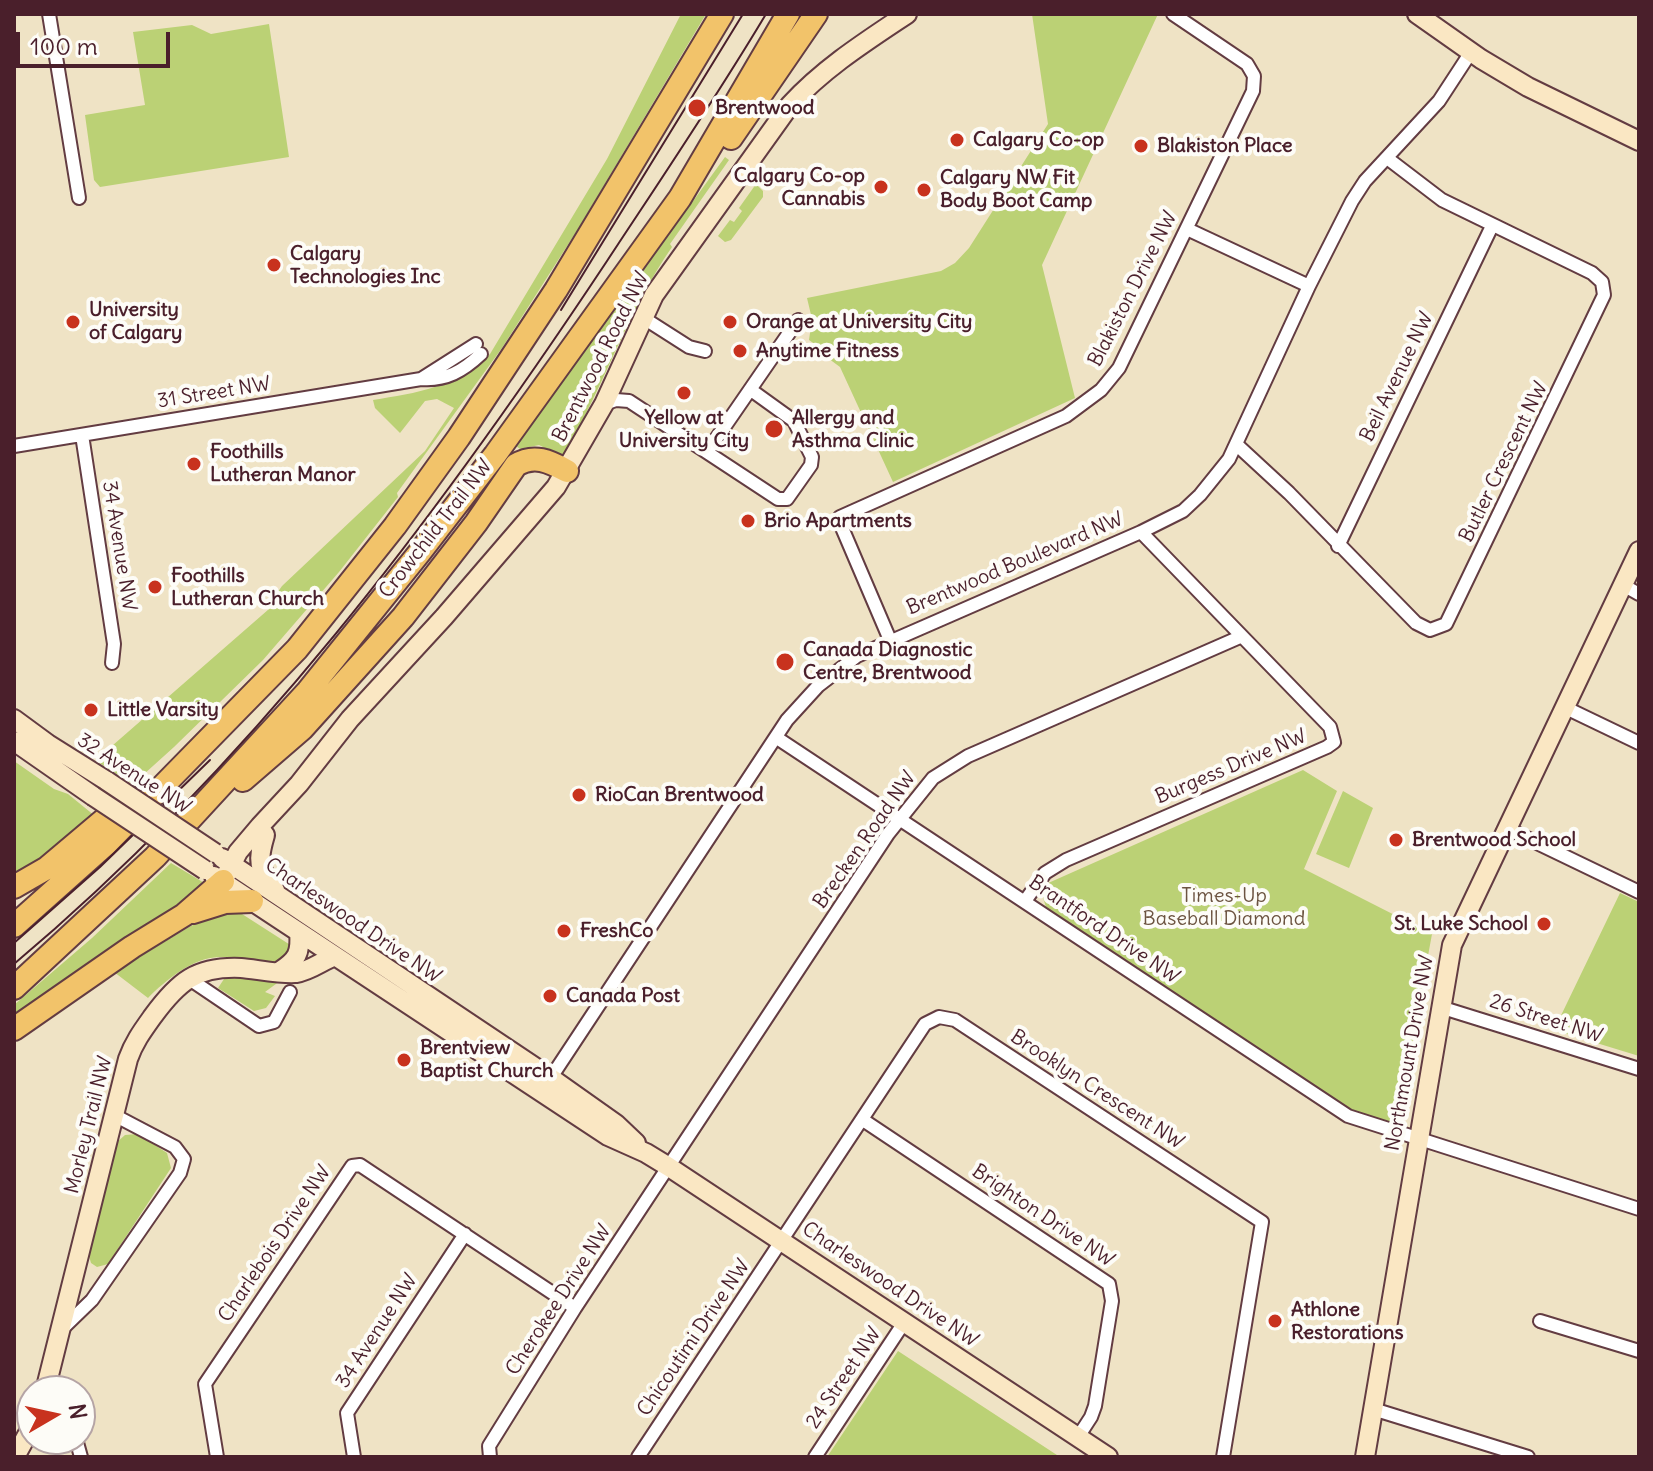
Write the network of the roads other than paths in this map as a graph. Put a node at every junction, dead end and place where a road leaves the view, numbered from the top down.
1 (49, 14) edge
2 (722, 14) edge
3 (788, 14) edge
4 (816, 14) edge
5 (907, 14) edge
6 (1173, 14) edge
7 (1417, 14) edge
8 (1471, 52) junction
9 (1639, 141) edge
10 (1387, 158) junction
11 (79, 198) dead end
12 (680, 198) junction
13 (1492, 226) junction
14 (1187, 229) junction
15 (1309, 286) junction
16 (642, 317) junction
17 (798, 320) dead end
18 (479, 349) dead end
19 (705, 351) dead end
20 (751, 390) junction
21 (604, 404) junction
22 (82, 435) junction
23 (1237, 445) junction
24 (14, 446) edge
25 (707, 452) junction
26 (567, 471) junction
27 (1141, 532) junction
28 (1338, 546) junction
29 (1639, 551) edge
30 (1631, 590) edge
31 (1240, 637) junction
32 (890, 640) junction
33 (112, 663) dead end
34 (1564, 707) junction
35 (14, 719) edge
36 (777, 738) junction
37 (14, 741) edge
38 (1639, 743) edge
39 (202, 746) junction
40 (280, 805) junction
41 (899, 820) junction
42 (1506, 828) junction
43 (265, 835) junction
44 (155, 857) junction
45 (222, 868) junction
46 (14, 887) edge
47 (1639, 892) edge
48 (282, 898) junction
49 (252, 901) junction
50 (1025, 901) junction
51 (184, 915) junction
52 (14, 926) edge
53 (299, 932) junction
54 (335, 956) junction
55 (280, 971) junction
56 (188, 978) junction
57 (14, 988) edge
58 (290, 992) dead end
59 (1440, 1007) junction
60 (14, 1029) edge
61 (1639, 1069) edge
62 (546, 1085) junction
63 (114, 1115) junction
64 (863, 1120) junction
65 (1418, 1140) junction
66 (669, 1167) junction
67 (1639, 1209) edge
68 (465, 1234) junction
69 (782, 1240) junction
70 (575, 1308) junction
71 (905, 1321) junction
72 (1540, 1321) dead end
73 (61, 1330) junction
74 (1639, 1351) edge
75 (49, 1375) edge
76 (1373, 1409) junction
77 (1078, 1437) junction
78 (217, 1457) edge
79 (354, 1457) edge
80 (490, 1457) edge
81 (638, 1457) edge
82 (815, 1457) edge
83 (1108, 1457) edge
84 (1223, 1457) edge
85 (1365, 1457) edge
86 (1528, 1457) edge

1 - 11 street
2 - 39 highway, Crowchild Trail NW
3 - 12 highway, Crowchild Trail NW
4 - 12 highway
5 - 16 street, Brentwood Road NW
6 - 14 street, Blakiston Drive NW
7 - 8 street
8 - 9 street
8 - 10 street, Brentwood Boulevard NW
10 - 13 street, Butler Crescent NW
10 - 15 street, Brentwood Boulevard NW
12 - 44 highway, Crowchild Trail NW
13 - 28 street, Beil Avenue NW
13 - 28 street, Butler Crescent NW
14 - 15 street
14 - 32 street, Blakiston Drive NW
15 - 23 street, Brentwood Boulevard NW
16 - 19 street
16 - 21 street, Brentwood Road NW
17 - 20 street
18 - 22 street, 31 Street NW
20 - 25 street
20 - 25 street
21 - 25 street
21 - 26 street, Brentwood Road NW
22 - 24 street, 31 Street NW
22 - 33 street, 34 Avenue NW
23 - 27 street, Brentwood Boulevard NW
23 - 28 street, Butler Crescent NW
26 - 40 street, Brentwood Road NW
26 - 44 highway
27 - 31 street, Burgess Drive NW
27 - 32 street, Brentwood Boulevard NW
29 - 30 street, Northmount Drive NW
30 - 34 street, Northmount Drive NW
31 - 41 street, Brecken Road NW
31 - 50 street, Burgess Drive NW
32 - 36 street, Brentwood Boulevard NW
34 - 38 street
34 - 42 street, Northmount Drive NW
35 - 45 street, 32 Avenue NW, bridge
36 - 41 street, Brantford Drive NW
36 - 62 street, Brentwood Boulevard NW
37 - 45 street, 32 Avenue NW, bridge
39 - 46 highway
39 - 52 highway, Crowchild Trail NW
40 - 43 street, Brentwood Road NW
40 - 45 street, Brentwood Road NW
41 - 50 street, Brantford Drive NW
41 - 66 street, Brecken Road NW
42 - 47 street
42 - 59 street, Northmount Drive NW
43 - 45 street, Brentwood Road NW
43 - 48 street
44 - 57 highway, Crowchild Trail NW
45 - 48 street, Charleswood Drive NW
45 - 49 street, Charleswood Drive NW
45 - 51 highway
48 - 62 street, Charleswood Drive NW
49 - 51 highway
49 - 53 street, Charleswood Drive NW
50 - 65 street, Brantford Drive NW
51 - 60 highway
53 - 54 street, Charleswood Drive NW
53 - 55 street
54 - 55 street
54 - 62 street, Charleswood Drive NW
55 - 56 street
56 - 58 street
56 - 63 street, Morley Trail NW
59 - 61 street, 26 Street NW
59 - 65 street, Northmount Drive NW
62 - 66 street, Charleswood Drive NW
63 - 73 street, Morley Trail NW
63 - 73 street
64 - 69 street, Brooklyn Crescent NW
64 - 77 street, Brighton Drive NW
64 - 84 street, Brooklyn Crescent NW
65 - 67 street, Brantford Drive NW
65 - 76 street, Northmount Drive NW
66 - 69 street, Charleswood Drive NW
66 - 70 street, Cherokee Drive NW
68 - 70 street, Charlebois Drive NW
68 - 78 street, Charlebois Drive NW
68 - 79 street, 34 Avenue NW
69 - 71 street, Charleswood Drive NW
69 - 81 street, Chicoutimi Drive NW
70 - 80 street, Cherokee Drive NW
71 - 77 street, Charleswood Drive NW
71 - 82 street, 24 Street NW
72 - 74 street
73 - 75 street, Morley Trail NW
76 - 85 street, Northmount Drive NW
76 - 86 street
77 - 83 street, Charleswood Drive NW

